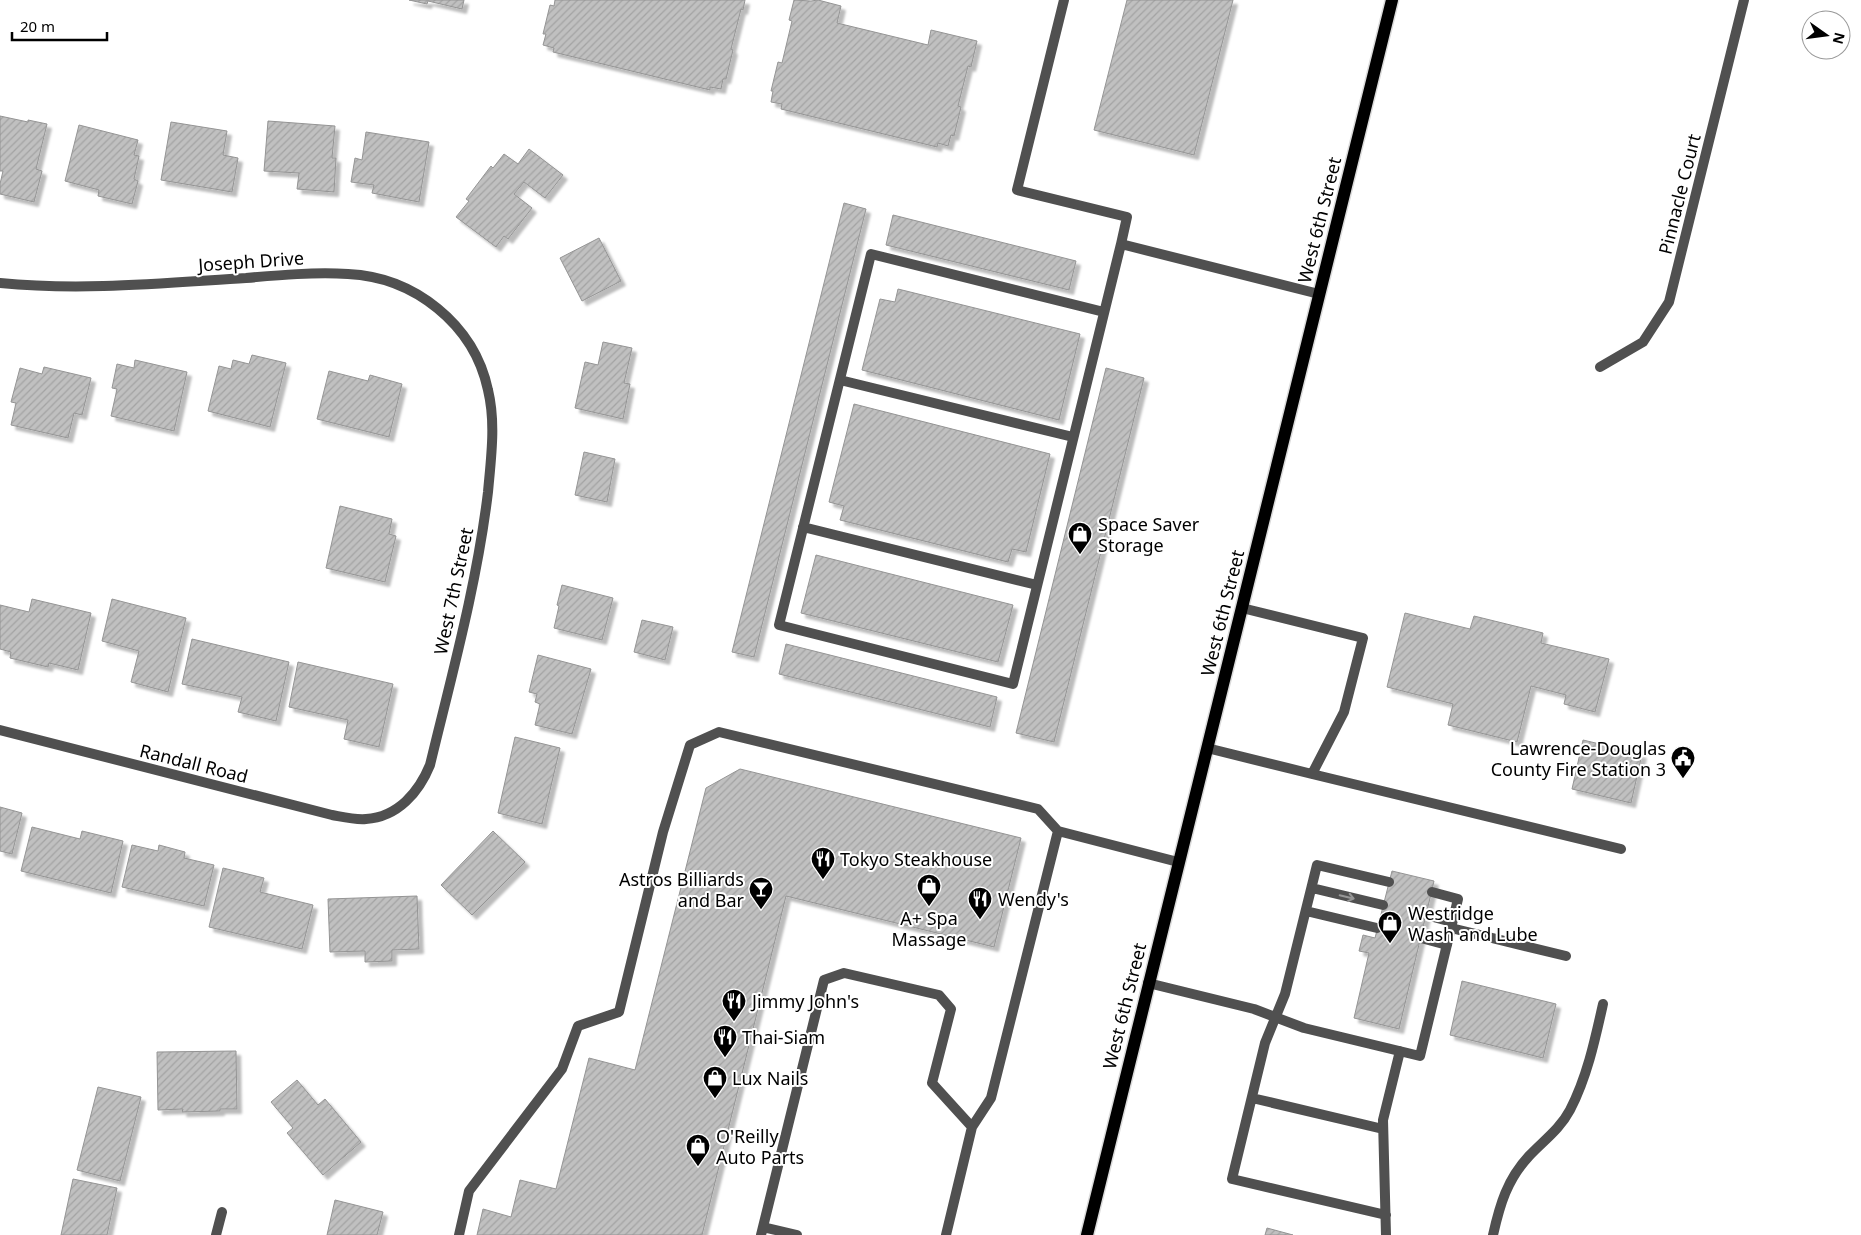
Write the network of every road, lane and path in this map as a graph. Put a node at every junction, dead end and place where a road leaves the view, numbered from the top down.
1 (1064, 0) edge
2 (1392, 0) edge
3 (1744, 0) edge
4 (1121, 244) junction
5 (0, 283) edge
6 (1319, 294) junction
7 (1104, 312) junction
8 (474, 352) joint
9 (1600, 367) dead end
10 (840, 380) junction
11 (1073, 437) junction
12 (803, 527) junction
13 (1037, 585) junction
14 (1242, 608) junction
15 (0, 730) edge
16 (1207, 748) junction
17 (1312, 774) junction
18 (382, 816) joint
19 (1058, 831) junction
20 (1621, 849) dead end
21 (1178, 862) junction
22 (1389, 882) dead end
23 (1312, 888) junction
24 (1432, 892) dead end
25 (1383, 905) dead end
26 (1306, 911) junction
27 (1426, 915) dead end
28 (1452, 925) junction
29 (1377, 928) dead end
30 (1421, 938) dead end
31 (1447, 945) junction
32 (1566, 956) dead end
33 (1148, 983) junction
34 (1603, 1004) dead end
35 (1276, 1017) junction
36 (1400, 1051) junction
37 (1252, 1098) junction
38 (972, 1127) junction
39 (1383, 1129) junction
40 (222, 1212) dead end
41 (1386, 1215) junction
42 (762, 1231) edge
43 (216, 1235) edge
44 (459, 1235) edge
45 (797, 1235) edge
46 (946, 1235) edge
47 (1086, 1235) edge
48 (1386, 1235) edge
49 (1493, 1235) edge

1 - 4 street
2 - 6 main road, West 6th Street
3 - 9 street, Pinnacle Court
4 - 6 street
4 - 7 street
5 - 8 street, Joseph Drive
6 - 14 main road, West 6th Street
7 - 10 street
7 - 11 street
8 - 18 street, West 7th Street
10 - 11 street
10 - 12 street
11 - 13 street
12 - 13 street
12 - 13 street
14 - 16 main road, West 6th Street
14 - 17 street
15 - 18 street, Randall Road
16 - 17 street
16 - 21 main road, West 6th Street
17 - 20 street
19 - 21 street
19 - 38 street
19 - 44 street
21 - 33 main road, West 6th Street
22 - 23 street
23 -> 25 street
23 - 26 street
24 - 28 street
26 - 29 street
26 - 35 street
27 - 28 street
28 - 31 street
28 - 32 street
30 - 31 street
31 - 36 street
33 - 35 street
33 - 47 main road, West 6th Street
34 - 49 street
35 - 36 street
35 - 37 street
36 - 39 street
37 - 39 street
37 - 41 street
38 - 42 street
38 - 46 street
39 - 41 street
40 - 43 street
41 - 48 street
42 - 45 street

